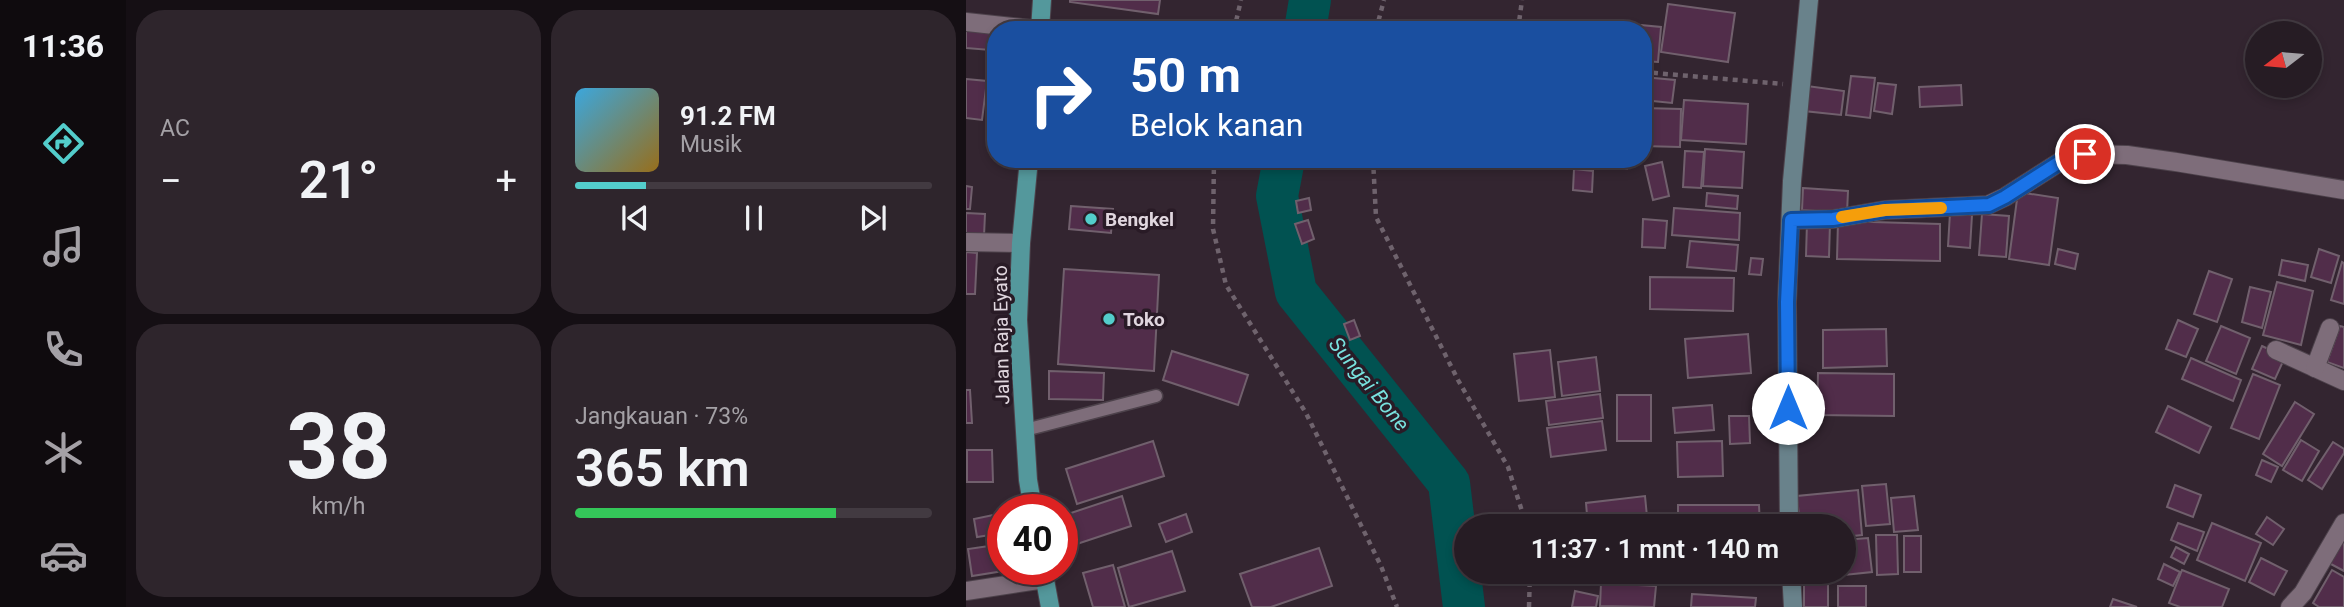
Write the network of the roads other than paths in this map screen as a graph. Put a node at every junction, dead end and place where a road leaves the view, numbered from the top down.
1 (1042, 0) edge
2 (1809, 0) edge
3 (1041, 21) edge
4 (966, 22) edge
5 (987, 24) edge
6 (1028, 168) edge
7 (2344, 190) edge
8 (1791, 220) junction
9 (966, 242) edge
10 (1021, 243) junction
11 (2330, 328) dead end
12 (2276, 350) dead end
13 (2315, 368) junction
14 (2344, 381) edge
15 (1156, 396) dead end
16 (1025, 430) junction
17 (1030, 494) edge
18 (1790, 514) edge
19 (2343, 528) edge
20 (1792, 584) edge
21 (994, 585) edge
22 (1046, 585) edge
23 (966, 591) edge
24 (1050, 607) edge
25 (1793, 607) edge
26 (2290, 607) edge

1 - 3 main road
2 - 8 street
4 - 5 street
6 - 10 main road, Jalan Raja Eyato
7 - 8 street
8 - 18 street
9 - 10 street
10 - 16 main road, Jalan Raja Eyato
11 - 13 street
12 - 13 street
13 - 14 street
15 - 16 lane
16 - 17 main road, Jalan Raja Eyato
19 - 26 street
20 - 25 street
21 - 23 street
22 - 24 main road

